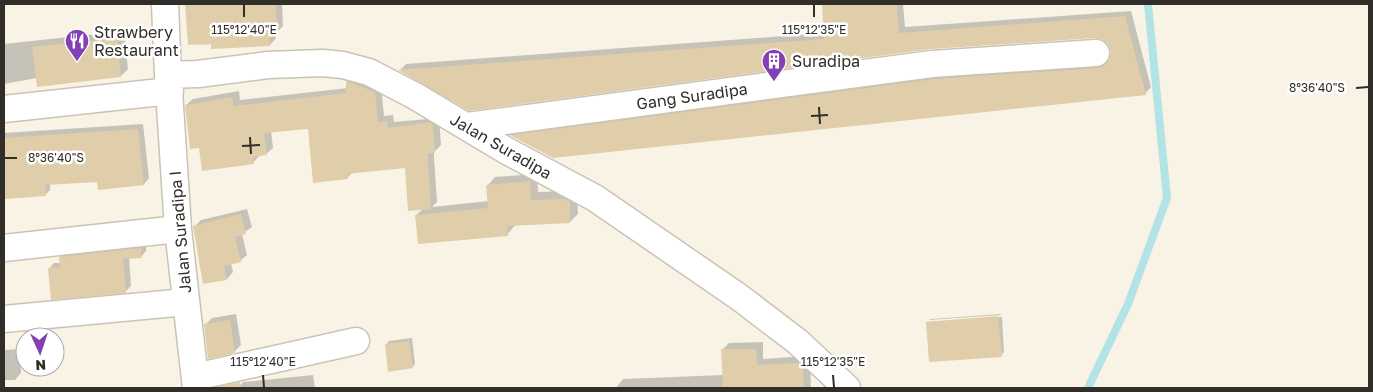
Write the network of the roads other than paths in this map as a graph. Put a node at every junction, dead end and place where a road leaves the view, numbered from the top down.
1 (165, 4) edge
2 (1096, 53) dead end
3 (169, 83) junction
4 (4, 109) edge
5 (467, 126) junction
6 (178, 229) junction
7 (4, 248) edge
8 (186, 302) junction
9 (4, 319) edge
10 (356, 341) dead end
11 (196, 383) edge
12 (847, 388) edge

1 - 3 street
2 - 5 street, Gang Suradipa
3 - 4 street, Jalan Suradipa
3 - 5 street, Jalan Suradipa
3 - 6 street, Jalan Suradipa I
5 - 12 street, Jalan Suradipa
6 - 7 street
6 - 8 street, Jalan Suradipa I
8 - 9 street
8 - 11 street, Jalan Suradipa I
10 - 11 street

